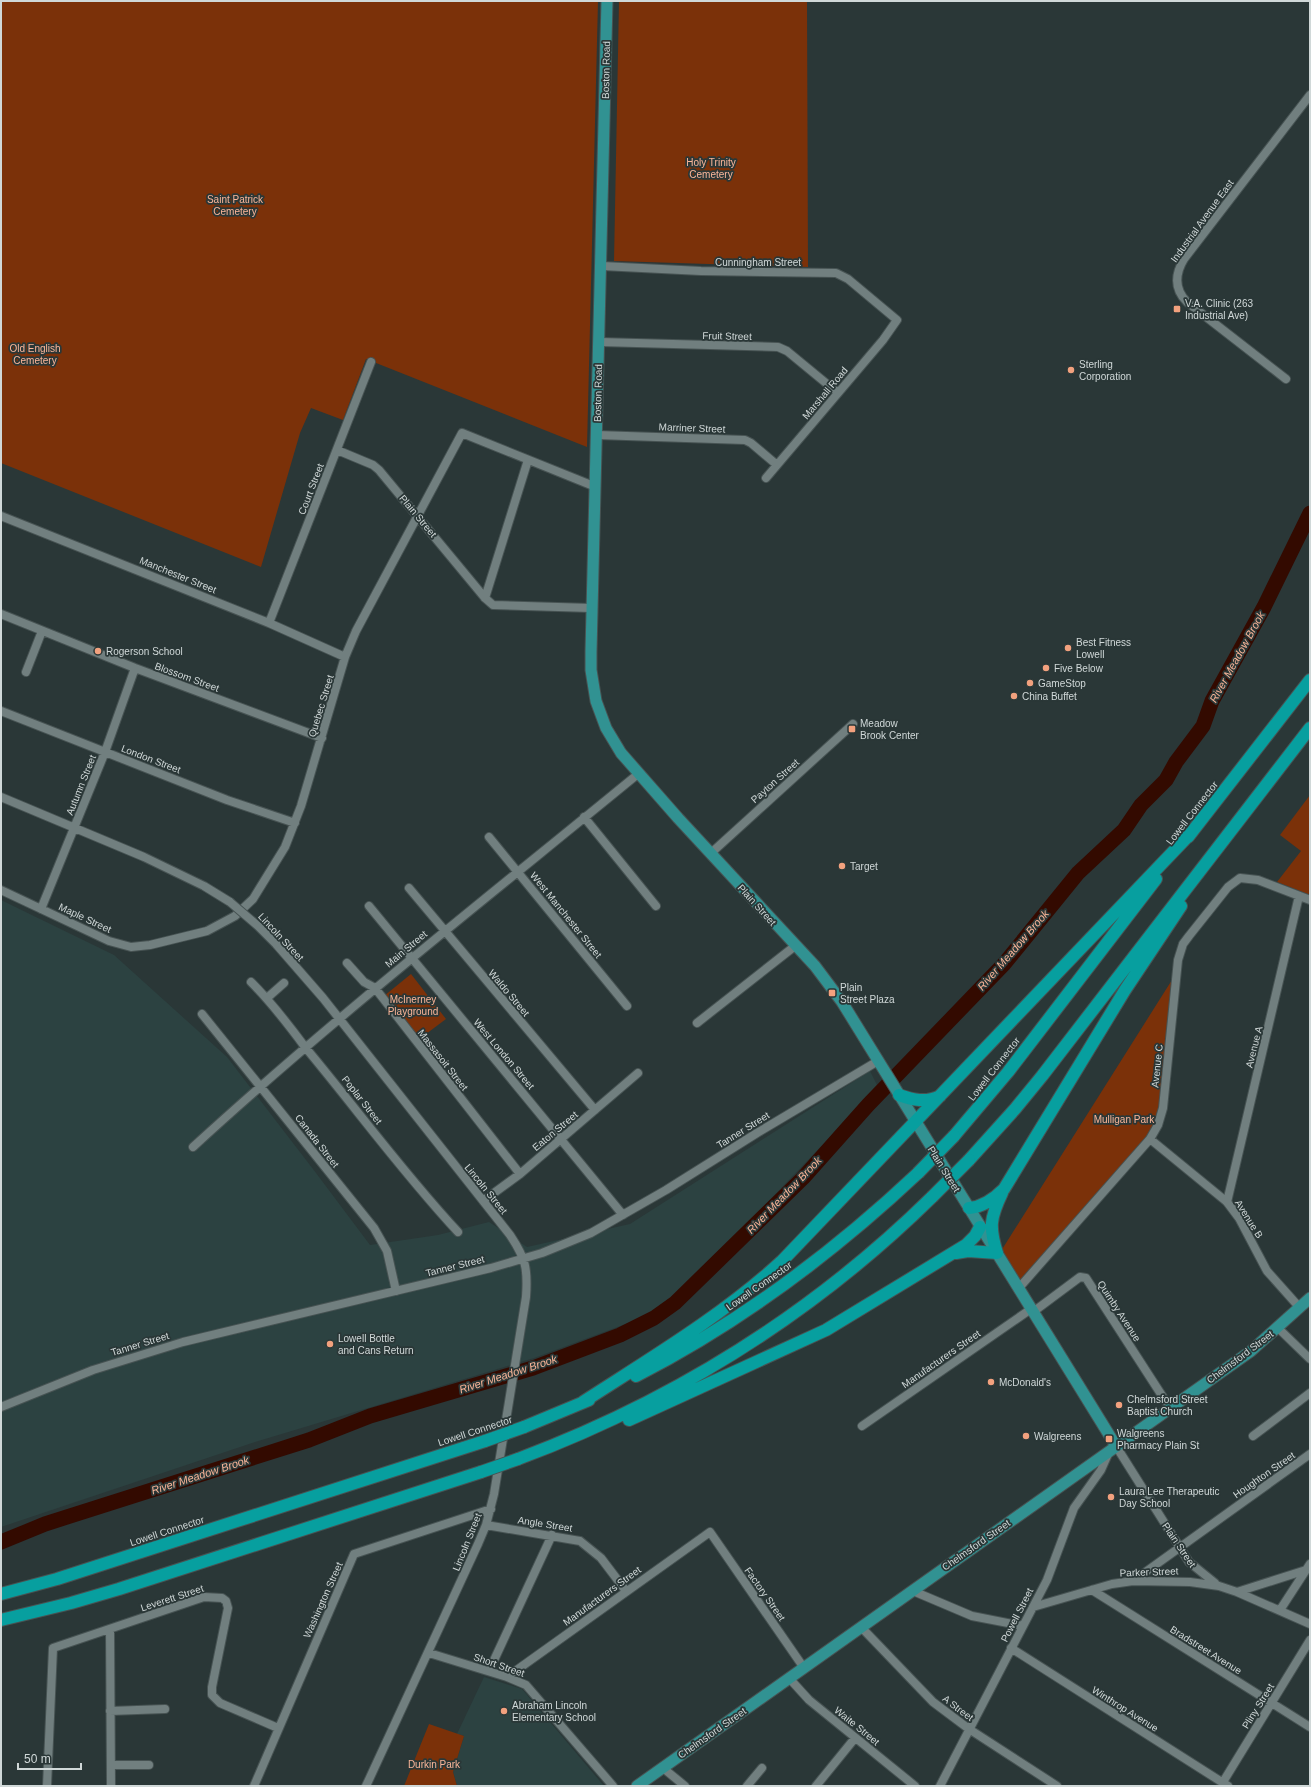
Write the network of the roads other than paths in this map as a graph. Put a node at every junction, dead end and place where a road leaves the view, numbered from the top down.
1 (607, 1) edge
2 (1310, 95) edge
3 (602, 266) junction
4 (897, 320) joint
5 (600, 342) junction
6 (372, 362) dead end
7 (1286, 379) dead end
8 (838, 393) junction
9 (597, 435) junction
10 (337, 450) junction
11 (528, 460) junction
12 (777, 465) junction
13 (766, 478) dead end
14 (596, 487) junction
15 (1, 516) edge
16 (418, 516) junction
17 (486, 598) junction
18 (591, 608) junction
19 (1, 614) edge
20 (269, 624) junction
21 (42, 632) junction
22 (345, 657) junction
23 (135, 668) junction
24 (26, 672) dead end
25 (1310, 680) edge
26 (1, 711) edge
27 (854, 724) dead end
28 (1310, 728) edge
29 (322, 738) junction
30 (105, 752) junction
31 (638, 774) junction
32 (1, 797) edge
33 (584, 818) junction
34 (295, 823) junction
35 (74, 828) junction
36 (1192, 832) junction
37 (489, 837) dead end
38 (1216, 850) junction
39 (710, 854) junction
40 (517, 872) junction
41 (409, 888) dead end
42 (1, 890) edge
43 (1299, 896) junction
44 (1310, 900) edge
45 (370, 906) dead end
46 (656, 906) dead end
47 (41, 909) junction
48 (444, 931) junction
49 (165, 941) joint
50 (795, 946) junction
51 (412, 958) junction
52 (347, 962) dead end
53 (251, 982) dead end
54 (284, 984) dead end
55 (375, 988) junction
56 (267, 998) junction
57 (627, 1006) dead end
58 (202, 1014) dead end
59 (338, 1019) junction
60 (697, 1023) dead end
61 (306, 1047) junction
62 (878, 1061) junction
63 (638, 1073) dead end
64 (260, 1086) junction
65 (899, 1095) junction
66 (941, 1095) junction
67 (595, 1110) junction
68 (916, 1123) junction
69 (561, 1139) junction
70 (1150, 1139) junction
71 (193, 1147) dead end
72 (520, 1174) junction
73 (1004, 1189) junction
74 (483, 1201) junction
75 (1227, 1202) junction
76 (969, 1208) junction
77 (623, 1215) junction
78 (980, 1227) junction
79 (458, 1232) dead end
80 (997, 1253) junction
81 (949, 1256) junction
82 (525, 1259) junction
83 (1018, 1289) junction
84 (396, 1291) junction
85 (1310, 1298) edge
86 (1300, 1308) junction
87 (1032, 1311) junction
88 (1278, 1328) junction
89 (1310, 1359) edge
90 (1310, 1393) edge
91 (583, 1402) junction
92 (1, 1407) edge
93 (1170, 1408) junction
94 (862, 1426) dead end
95 (1253, 1436) dead end
96 (561, 1442) junction
97 (1113, 1449) junction
98 (1310, 1454) edge
99 (491, 1509) junction
100 (486, 1525) junction
101 (710, 1532) joint
102 (552, 1535) junction
103 (1179, 1548) junction
104 (1308, 1567) edge
105 (1133, 1581) junction
106 (1219, 1586) junction
107 (913, 1590) junction
108 (1092, 1590) junction
109 (626, 1591) junction
110 (1237, 1592) junction
111 (1, 1594) edge
112 (1033, 1607) junction
113 (1280, 1610) junction
114 (1, 1620) edge
115 (1310, 1624) edge
116 (1023, 1626) junction
117 (861, 1627) junction
118 (110, 1629) junction
119 (1310, 1640) edge
120 (1011, 1648) junction
121 (429, 1653) junction
122 (804, 1668) junction
123 (489, 1671) junction
124 (507, 1677) junction
125 (789, 1678) junction
126 (1272, 1703) junction
127 (165, 1709) dead end
128 (110, 1711) junction
129 (1310, 1727) edge
130 (278, 1728) junction
131 (969, 1729) junction
132 (856, 1738) junction
133 (111, 1765) junction
134 (149, 1765) dead end
135 (663, 1768) junction
136 (762, 1768) dead end
137 (1226, 1784) edge
138 (47, 1786) edge
139 (111, 1786) edge
140 (254, 1786) edge
141 (366, 1786) edge
142 (613, 1786) edge
143 (637, 1786) edge
144 (685, 1786) edge
145 (747, 1786) edge
146 (816, 1786) edge
147 (915, 1786) edge
148 (940, 1786) edge
149 (1057, 1786) edge

1 - 3 main road, Boston Road
2 - 7 street, Industrial Avenue East
3 - 4 street, Cunningham Street
3 - 5 main road, Boston Road
4 - 8 street, Marshall Road
5 - 8 street, Fruit Street
5 - 9 main road, Boston Road
6 - 10 street, Court Street
8 - 12 street, Marshall Road
9 - 12 street, Marriner Street
9 - 14 main road, Boston Road
10 - 16 street, Plain Street
10 - 20 street, Court Street
11 - 14 street
11 - 16 street, Quebec Street
11 - 17 street
12 - 13 street, Marshall Road
14 - 18 main road, Boston Road
15 - 20 street, Manchester Street
16 - 17 street, Plain Street
16 - 22 street, Quebec Street
17 - 18 street
18 - 31 main road, Boston Road
19 - 21 street, Blossom Street
20 - 22 street, Manchester Street
21 - 23 street, Blossom Street
21 - 24 street
22 - 29 street, Quebec Street
23 - 29 street, Blossom Street
23 - 30 street, Autumn Street
25 - 36 highway, Lowell Connector
26 - 30 street, London Street
27 - 39 street, Payton Street
28 - 38 highway
29 - 34 street, Quebec Street
30 - 34 street, London Street
30 - 35 street, Autumn Street
31 - 33 street, Main Street
31 - 39 main road, Plain Street
32 - 35 street, Lincoln Street
33 - 40 street, Main Street
33 - 46 street
34 - 49 street, Quebec Street
35 - 47 street, Autumn Street
35 - 59 street, Lincoln Street, bridge
36 - 66 highway
36 - 91 highway, Lowell Connector, bridge
37 - 40 street, West Manchester Street
38 - 73 highway
38 - 96 highway, bridge
39 - 50 main road, Plain Street
40 - 48 street, Main Street
40 - 57 street, West Manchester Street
41 - 48 street, Waldo Street
42 - 47 street, Maple Street
43 - 44 street, Avenue C
43 - 70 street, Avenue C
43 - 75 street, Avenue A
45 - 51 street, West London Street
47 - 49 street, Maple Street
48 - 51 street, Main Street
48 - 67 street, Waldo Street
50 - 60 street
50 - 62 main road, Plain Street
51 - 55 street, Main Street
51 - 69 street, West London Street
52 - 55 street, Massasoit Street
53 - 56 street, Poplar Street
54 - 56 street
55 - 59 street, Main Street
55 - 72 street, Massasoit Street
56 - 61 street, Poplar Street
58 - 64 street, Canada Street
59 - 61 street, Main Street
59 - 74 street, Lincoln Street
61 - 64 street, Main Street
61 - 79 street, Poplar Street
62 - 65 main road, Plain Street
62 - 77 street, Tanner Street
63 - 67 street, Eaton Street
64 - 71 street, Main Street
64 - 84 street, Canada Street
65 - 66 highway
65 - 68 main road, Plain Street
66 - 68 highway
67 - 69 street, Eaton Street
68 - 76 main road, Plain Street
68 - 91 highway
69 - 72 street, Eaton Street
69 - 77 street, West London Street
70 - 75 street, Avenue B
70 - 83 street, Avenue C
72 - 74 street, Eaton Street
73 - 76 highway
73 - 80 highway
74 - 82 street, Lincoln Street
75 - 86 street, Avenue B
76 - 78 main road, Plain Street
77 - 82 street, Tanner Street
78 - 80 main road, Plain Street
78 - 81 highway
80 - 81 highway
80 - 83 main road, Plain Street
81 - 96 highway
82 - 84 street, Tanner Street
82 - 99 street, Lincoln Street
83 - 87 main road, Plain Street
84 - 92 street, Tanner Street
85 - 86 main road, Chelmsford Street
86 - 88 main road, Chelmsford Street
87 - 93 street, Quimby Avenue
87 - 94 street, Manufacturers Street
87 - 97 main road, Plain Street
88 - 89 street
88 - 93 main road, Chelmsford Street
90 - 95 street
91 - 111 highway, Lowell Connector, bridge
93 - 97 main road, Chelmsford Street
96 - 114 highway, bridge
97 - 103 street, Plain Street
97 - 107 main road, Chelmsford Street
97 - 112 street, Powell Street
98 - 103 street, Houghton Street
99 - 100 street, Lincoln Street
99 - 130 street, Washington Street
100 - 102 street, Angle Street
100 - 121 street, Lincoln Street
101 - 109 street, Manufacturers Street
101 - 122 street, Factory Street
102 - 109 street, Angle Street
102 - 123 street
103 - 105 street, Houghton Street
103 - 106 street, Plain Street
104 - 110 street
104 - 113 street
105 - 106 street, Parker Street
105 - 108 street, Parker Street
106 - 110 street, Parker Street
107 - 116 street
107 - 117 main road, Chelmsford Street
108 - 112 street, Parker Street
108 - 126 street, Bradstreet Avenue
109 - 124 street, Manufacturers Street
110 - 113 street, Parker Street
112 - 116 street, Powell Street
113 - 115 street, Parker Street
116 - 120 street, Powell Street
117 - 122 main road, Chelmsford Street
117 - 131 street, A Street
118 - 128 street
118 - 130 street, Leverett Street
118 - 138 street, Leverett Street
119 - 126 street, Pliny Street
120 - 131 street, Powell Street
120 - 137 street, Winthrop Avenue
121 - 123 street, Short Street
121 - 141 street, Lincoln Street
122 - 125 main road, Chelmsford Street
123 - 124 street, Short Street
124 - 142 street, Short Street
125 - 132 street, Waite Street
125 - 135 main road, Chelmsford Street
126 - 129 street, Bradstreet Avenue
126 - 137 street, Pliny Street
127 - 128 street
128 - 133 street
130 - 140 street, Washington Street
131 - 148 street, Powell Street
131 - 149 street, A Street
132 - 146 street
132 - 147 street, Waite Street
133 - 134 street
133 - 139 street
135 - 143 main road, Chelmsford Street
135 - 144 street
136 - 145 street

